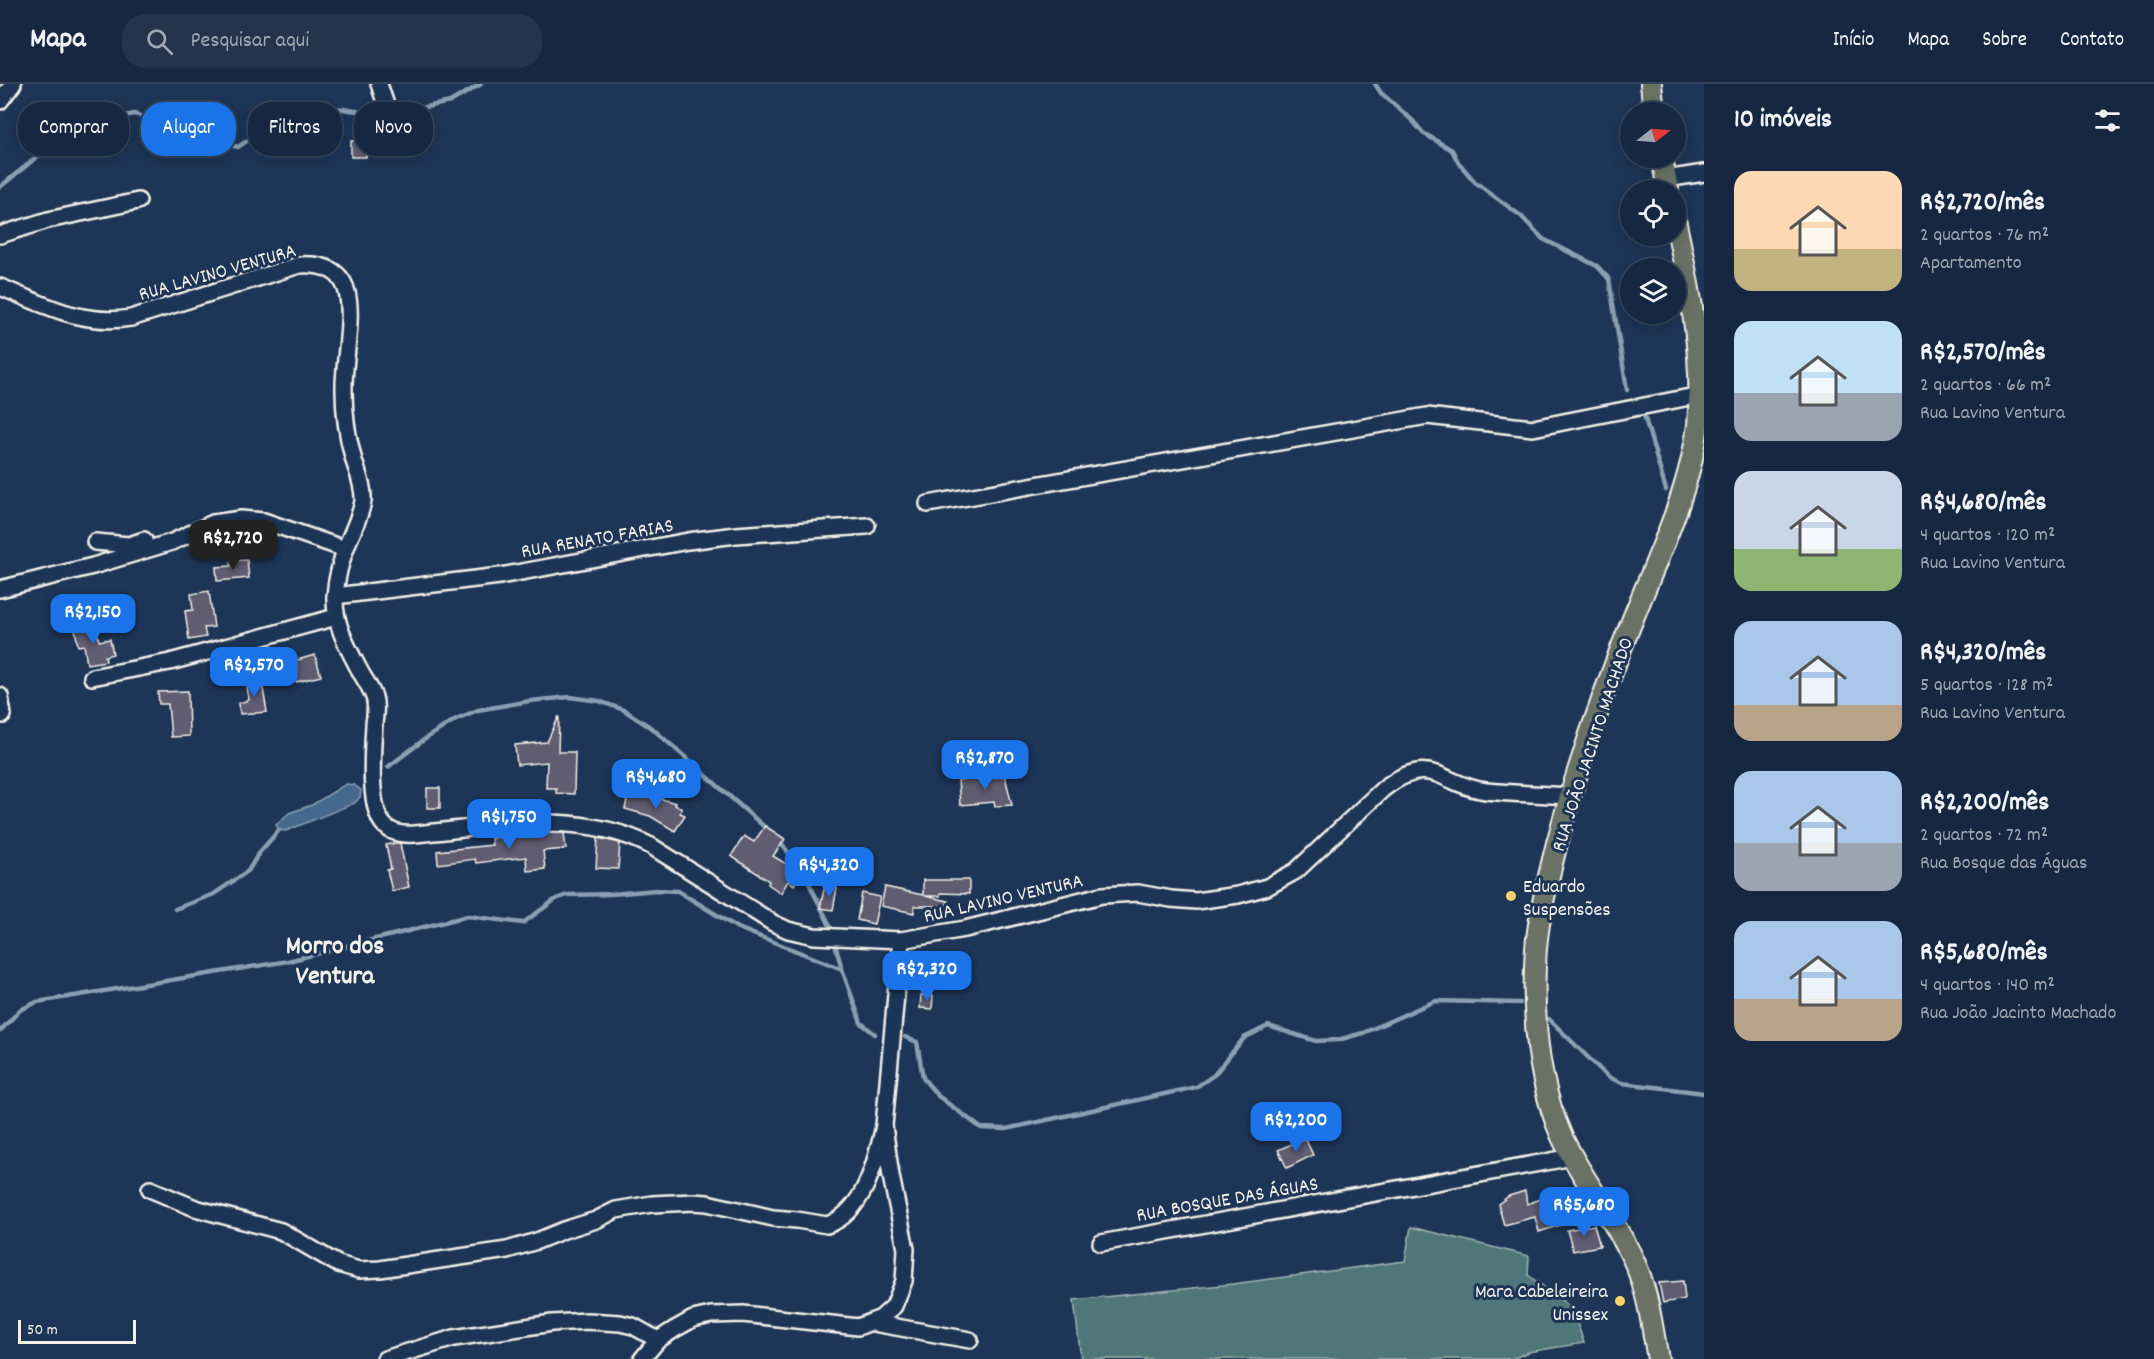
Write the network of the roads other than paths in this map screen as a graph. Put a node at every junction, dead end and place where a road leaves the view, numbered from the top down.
1 (13, 84) edge
2 (379, 84) edge
3 (1651, 84) edge
4 (0, 101) edge
5 (385, 102) edge
6 (1653, 102) edge
7 (1704, 173) edge
8 (1682, 180) edge
9 (138, 201) dead end
10 (0, 235) edge
11 (1680, 246) edge
12 (0, 287) edge
13 (1700, 395) junction
14 (928, 504) dead end
15 (220, 522) junction
16 (867, 526) dead end
17 (95, 542) dead end
18 (345, 549) junction
19 (0, 589) edge
20 (335, 596) junction
21 (336, 617) junction
22 (92, 677) dead end
23 (0, 696) edge
24 (3, 715) dead end
25 (1570, 796) junction
26 (901, 940) junction
27 (884, 1126) junction
28 (1573, 1157) junction
29 (150, 1189) dead end
30 (1101, 1243) dead end
31 (873, 1323) junction
32 (658, 1340) junction
33 (970, 1340) dead end
34 (385, 1359) edge
35 (642, 1359) edge
36 (1658, 1359) edge

1 - 4 street
2 - 5 street
3 - 6 main road
7 - 8 street
9 - 10 street
11 - 13 main road, RUA JOÃO JACINTO MACHADO
12 - 18 street, RUA LAVINO VENTURA
13 - 14 street
13 - 25 main road, RUA JOÃO JACINTO MACHADO
15 - 17 street
15 - 18 street
15 - 19 street
16 - 20 street, RUA RENATO FARIAS
18 - 20 street, RUA LAVINO VENTURA
20 - 21 street, RUA LAVINO VENTURA
21 - 22 street
21 - 26 street, RUA LAVINO VENTURA
23 - 24 street
25 - 26 street, RUA LAVINO VENTURA
25 - 28 main road, RUA JOÃO JACINTO MACHADO
26 - 27 street
27 - 29 street
27 - 31 street
28 - 30 street, RUA BOSQUE DAS ÁGUAS
28 - 36 main road, RUA JOÃO JACINTO MACHADO
31 - 32 street
31 - 33 street
32 - 34 street
32 - 35 street

